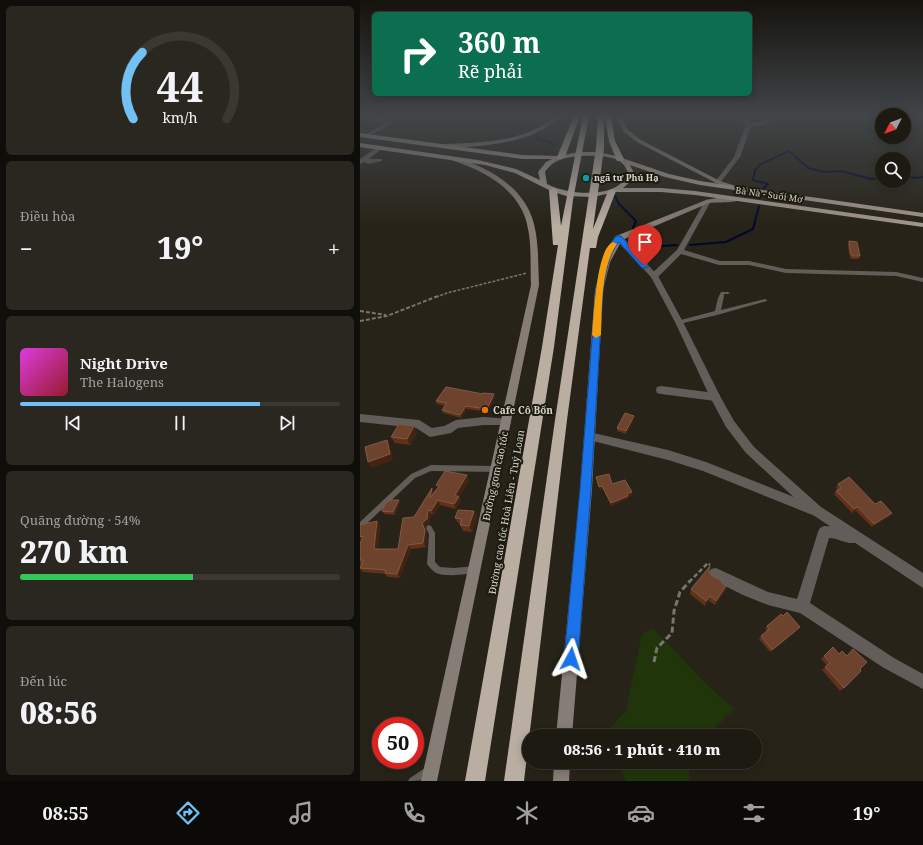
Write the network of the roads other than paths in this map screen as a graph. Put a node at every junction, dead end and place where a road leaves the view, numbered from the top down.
1 (376, 152) edge
2 (413, 152) edge
3 (488, 152) edge
4 (563, 152) edge
5 (579, 152) edge
6 (599, 152) edge
7 (617, 152) edge
8 (663, 152) edge
9 (739, 152) edge
10 (432, 155) junction
11 (561, 157) junction
12 (369, 159) junction
13 (620, 159) junction
14 (380, 160) dead end
15 (360, 162) edge
16 (360, 168) edge
17 (718, 182) junction
18 (549, 187) junction
19 (745, 189) junction
20 (612, 191) junction
21 (740, 200) junction
22 (708, 201) junction
23 (923, 215) edge
24 (923, 225) edge
25 (619, 238) junction
26 (680, 251) junction
27 (654, 276) junction
28 (923, 280) edge
29 (728, 293) dead end
30 (765, 300) dead end
31 (718, 313) junction
32 (679, 322) junction
33 (661, 390) dead end
34 (715, 397) junction
35 (360, 418) edge
36 (561, 420) junction
37 (506, 422) junction
38 (590, 436) junction
39 (497, 469) junction
40 (524, 492) junction
41 (817, 512) junction
42 (360, 526) edge
43 (429, 528) dead end
44 (863, 541) junction
45 (475, 570) junction
46 (716, 574) road end
47 (923, 581) edge
48 (802, 606) junction
49 (923, 682) edge
50 (565, 729) edge
51 (432, 768) junction
52 (562, 769) edge
53 (413, 781) edge
54 (429, 781) edge
55 (475, 781) edge
56 (514, 781) edge
57 (561, 781) edge

1 - 12 street
2 - 10 main road, Bà Nà - Suối Mơ
3 - 11 main road
4 - 11 highway
5 - 40 highway, Đường cao tốc Hoà Liên - Tuý Loan
6 - 36 highway
7 - 13 highway
8 - 17 main road
9 - 17 street
10 - 18 main road, Bà Nà - Suối Mơ
10 - 37 main road, Đường gom cao tốc
11 - 13 main road, Bà Nà - Suối Mơ
11 - 18 main road
12 - 14 street
12 - 15 street
12 - 16 street
13 - 19 main road, Bà Nà - Suối Mơ
13 - 20 main road
17 - 19 main road
18 - 20 main road, Bà Nà - Suối Mơ
18 - 40 highway
19 - 23 main road, Bà Nà - Suối Mơ
20 - 21 main road, Bà Nà - Suối Mơ
20 - 36 highway
21 - 22 main road
21 - 24 main road, Bà Nà - Suối Mơ
22 - 25 main road
22 - 26 street
25 - 27 street
25 - 38 main road
26 - 27 street
26 - 28 street
27 - 32 street
29 - 31 lane
30 - 31 lane
31 - 32 lane
32 - 34 street
33 - 34 street
34 - 41 street
35 - 37 street
36 - 56 highway
37 - 39 main road, Đường gom cao tốc
38 - 41 street
38 - 50 main road
39 - 42 lane
39 - 45 main road, Đường gom cao tốc
40 - 55 highway, Đường cao tốc Hoà Liên - Tuý Loan
41 - 44 street
43 - 45 lane
44 - 47 street
44 - 48 street
45 - 51 main road, Đường gom cao tốc
46 - 48 street
48 - 49 street
51 - 53 lane
51 - 54 main road, Đường gom cao tốc
52 - 57 main road

